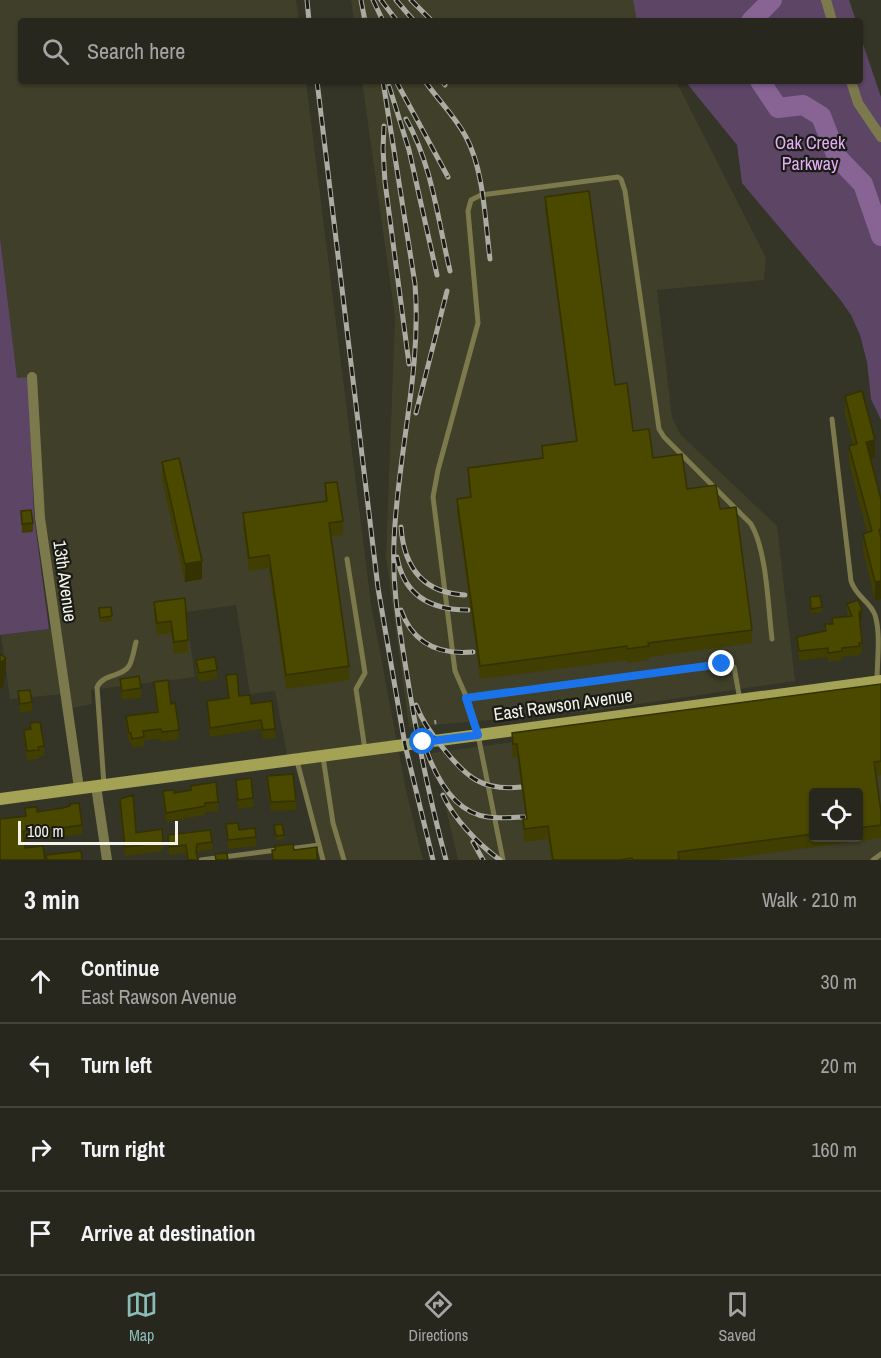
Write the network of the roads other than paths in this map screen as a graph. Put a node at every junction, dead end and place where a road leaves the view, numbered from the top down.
1 (826, 0) edge
2 (831, 18) edge
3 (852, 84) edge
4 (881, 137) edge
5 (32, 377) dead end
6 (832, 419) dead end
7 (347, 559) dead end
8 (772, 639) dead end
9 (136, 642) dead end
10 (880, 681) edge
11 (466, 698) junction
12 (740, 700) junction
13 (478, 735) junction
14 (365, 750) junction
15 (323, 755) junction
16 (296, 759) junction
17 (100, 785) junction
18 (79, 788) junction
19 (0, 799) edge
20 (319, 845) junction
21 (880, 856) edge
22 (107, 860) edge
23 (201, 860) edge
24 (323, 860) edge
25 (344, 860) edge
26 (503, 860) edge
27 (873, 860) edge

1 - 2 street
3 - 4 street
5 - 18 street, 13th Avenue
6 - 10 lane
7 - 14 lane
8 - 11 lane
9 - 17 lane
10 - 12 main road, East Rawson Avenue
11 - 12 lane
11 - 13 lane
12 - 13 main road, East Rawson Avenue
13 - 14 main road, East Rawson Avenue
13 - 26 lane
14 - 15 main road, East Rawson Avenue
15 - 16 main road, East Rawson Avenue
15 - 25 lane
16 - 17 main road, East Rawson Avenue
16 - 20 lane
17 - 18 main road, East Rawson Avenue
17 - 22 street
18 - 19 main road, East Rawson Avenue
20 - 23 lane
20 - 24 lane
21 - 27 lane

